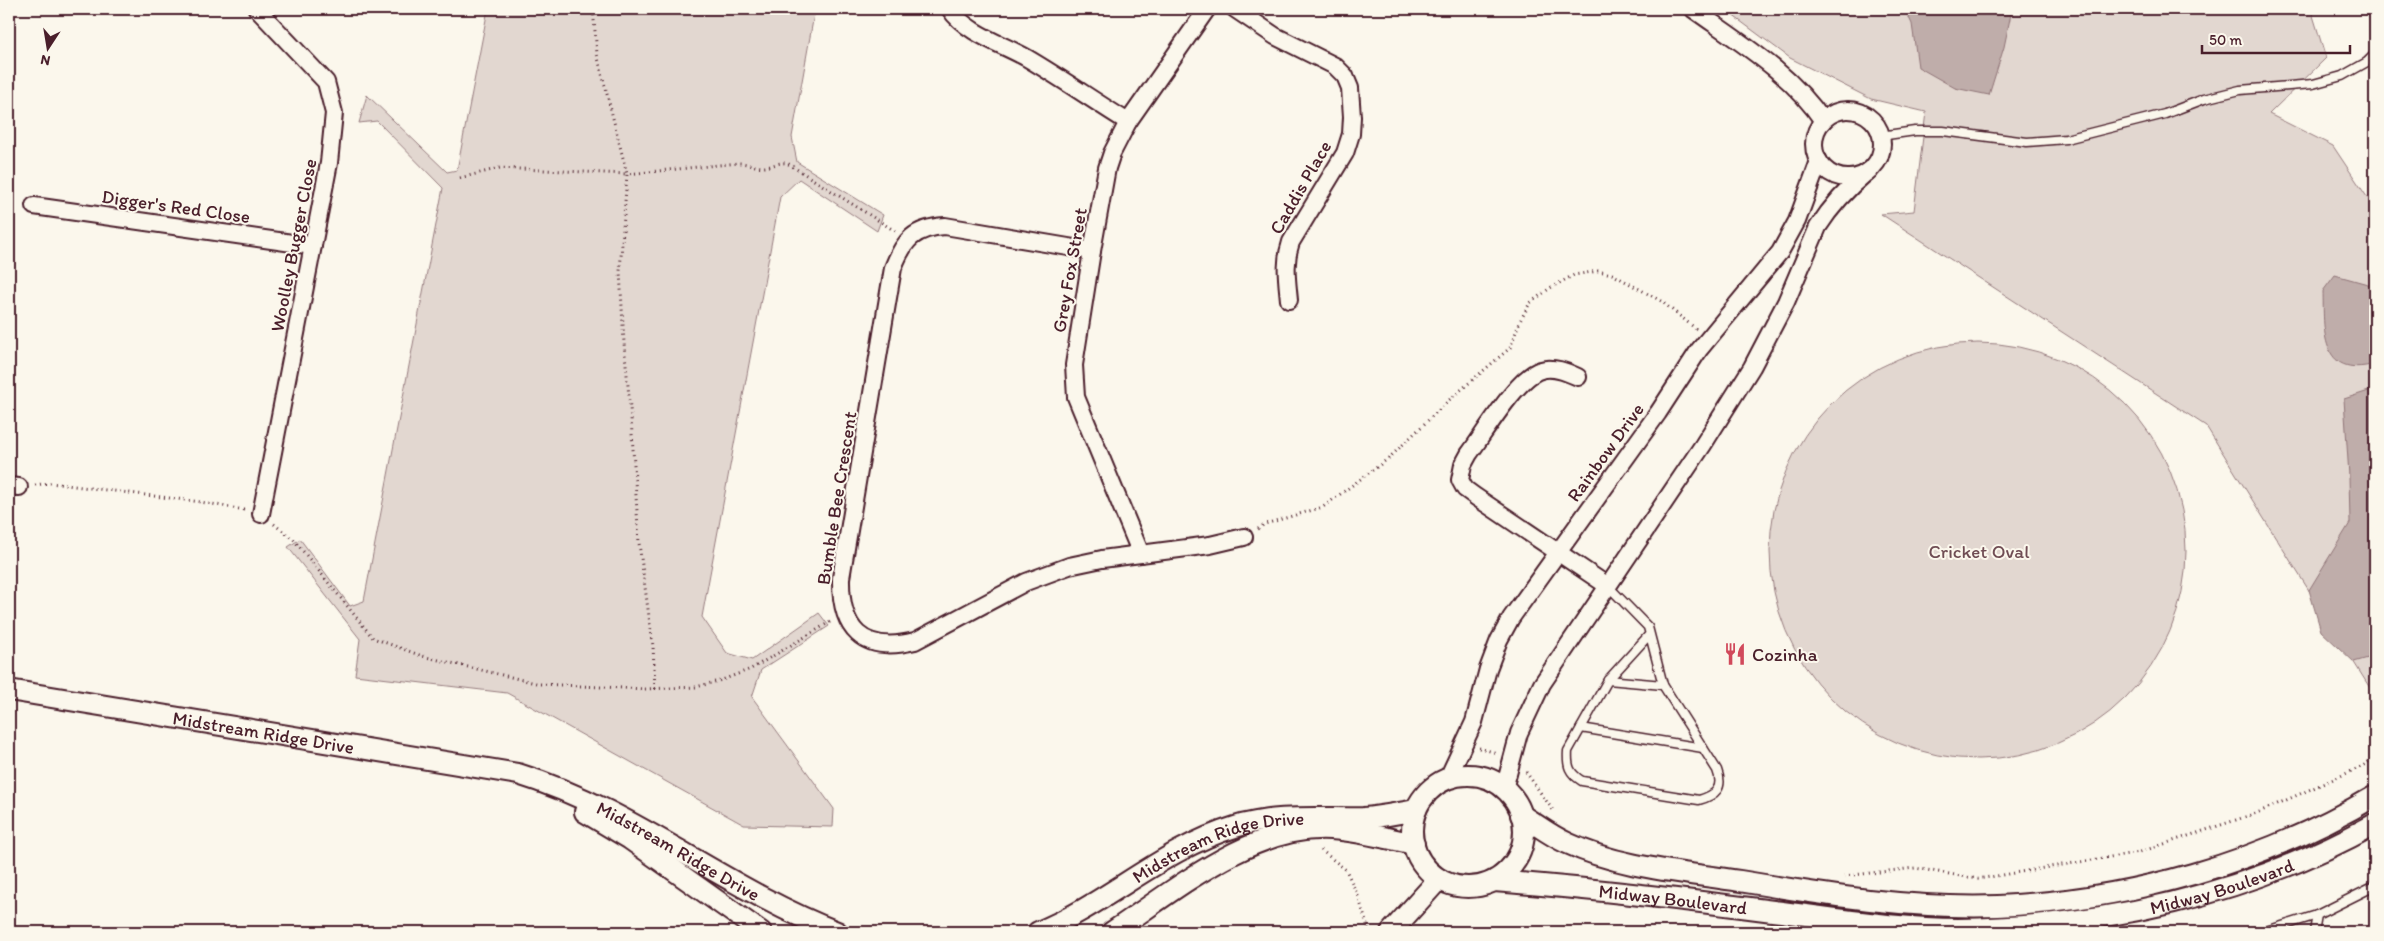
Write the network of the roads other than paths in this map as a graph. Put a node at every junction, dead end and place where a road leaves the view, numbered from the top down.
1 (258, 9) edge
2 (950, 9) edge
3 (1207, 9) edge
4 (1235, 9) edge
5 (1693, 9) edge
6 (2375, 54) edge
7 (2367, 62) junction
8 (2375, 66) edge
9 (1823, 121) junction
10 (1128, 122) junction
11 (1880, 136) junction
12 (1819, 161) junction
13 (1867, 172) junction
14 (34, 206) dead end
15 (313, 246) junction
16 (1092, 251) junction
17 (1289, 300) dead end
18 (1578, 378) dead end
19 (261, 514) road end
20 (1244, 537) road end
21 (1558, 552) junction
22 (1141, 554) junction
23 (1608, 586) junction
24 (1649, 635) junction
25 (1608, 680) junction
26 (1663, 685) junction
27 (9, 690) edge
28 (1581, 728) junction
29 (1703, 748) junction
30 (518, 774) junction
31 (1447, 780) junction
32 (1504, 789) junction
33 (2375, 796) edge
34 (1416, 810) junction
35 (1521, 815) junction
36 (2375, 824) edge
37 (1414, 844) junction
38 (1439, 879) junction
39 (1494, 881) junction
40 (2375, 886) edge
41 (2316, 915) junction
42 (761, 932) edge
43 (837, 932) edge
44 (1038, 932) edge
45 (1112, 932) edge
46 (1391, 932) edge
47 (2263, 932) edge
48 (2314, 932) edge

1 - 15 street, Woolley Bugger Close
2 - 10 street
3 - 10 street, Grey Fox Street
4 - 17 street, Caddis Place
5 - 9 street
6 - 7 lane
7 - 8 lane
7 - 11 lane
9 - 11 street
9 - 12 street
10 - 16 street, Grey Fox Street
11 - 13 street
12 - 13 street
12 - 21 street, Rainbow Drive
13 - 23 street
14 - 15 street, Digger's Red Close
15 - 19 street, Woolley Bugger Close
16 - 22 street, Grey Fox Street
16 - 22 street, Bumble Bee Crescent
18 - 21 street
20 - 22 street, Bumble Bee Crescent
21 - 23 street
21 - 31 street, Rainbow Drive
23 - 24 lane
23 - 32 street
24 - 25 lane
24 - 26 lane
25 - 26 lane
25 - 28 lane
26 - 29 lane
27 - 30 street, Midstream Ridge Drive
28 - 29 lane
28 - 29 lane
30 - 42 street, Midstream Ridge Drive
30 - 43 street, Midstream Ridge Drive
31 - 32 street, Midway Boulevard
31 - 34 street, Midway Boulevard
32 - 35 street, Midway Boulevard
33 - 35 street, Midway Boulevard
34 - 37 street, Midway Boulevard
34 - 44 street, Midstream Ridge Drive
35 - 39 street, Midway Boulevard
36 - 39 street, Midway Boulevard
37 - 38 street, Midway Boulevard
37 - 45 street, Midstream Ridge Drive
38 - 39 street, Midway Boulevard
38 - 46 street
40 - 41 lane
41 - 47 lane
41 - 48 lane

